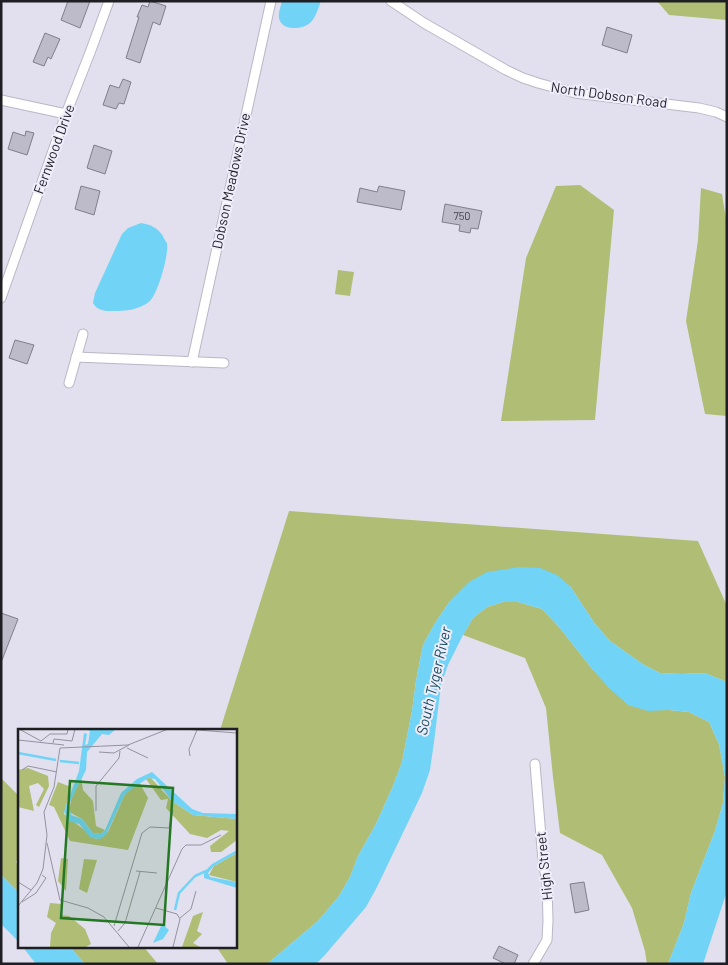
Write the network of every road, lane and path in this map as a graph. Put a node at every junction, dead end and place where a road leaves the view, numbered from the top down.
1 (109, 1) edge
2 (271, 1) edge
3 (391, 1) edge
4 (1, 100) edge
5 (66, 114) junction
6 (727, 118) edge
7 (1, 298) edge
8 (83, 334) dead end
9 (76, 357) junction
10 (192, 362) junction
11 (224, 363) dead end
12 (69, 383) dead end
13 (535, 764) dead end
14 (533, 964) edge

1 - 5 street, Fernwood Drive
2 - 10 street, Dobson Meadows Drive
3 - 6 street, North Dobson Road
4 - 5 street
5 - 7 street, Fernwood Drive
8 - 9 street
9 - 10 street
9 - 12 street
10 - 11 street
13 - 14 street, High Street

